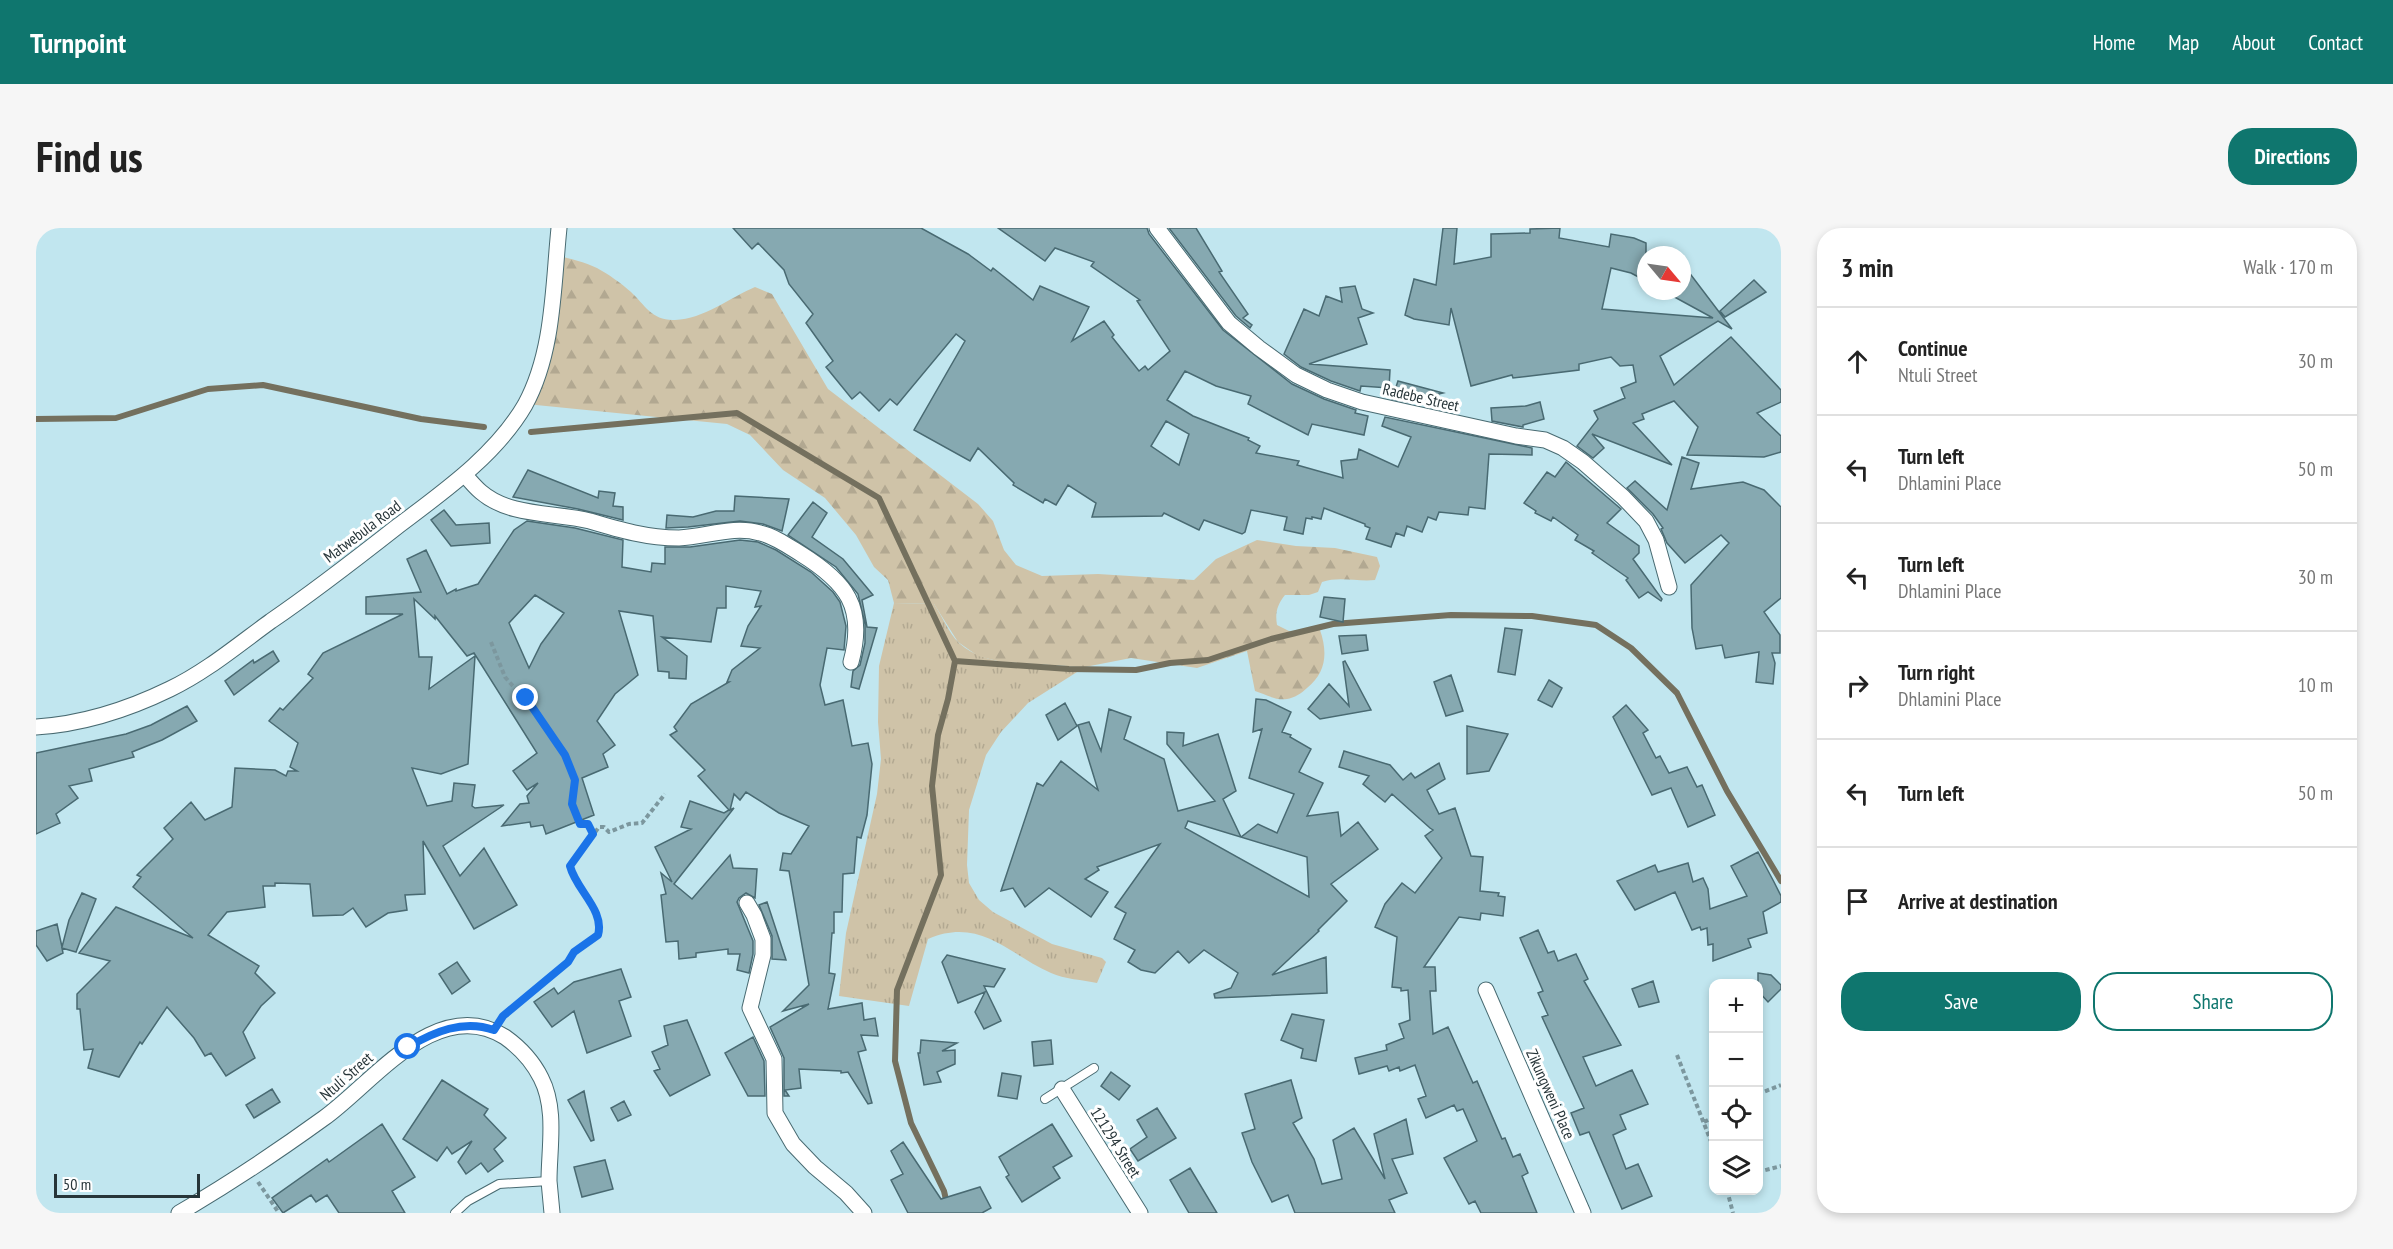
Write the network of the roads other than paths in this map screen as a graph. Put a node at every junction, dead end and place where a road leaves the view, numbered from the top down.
1 (559, 228) edge
2 (1157, 228) edge
3 (465, 475) junction
4 (1669, 587) dead end
5 (851, 662) dead end
6 (36, 727) edge
7 (747, 903) dead end
8 (1486, 990) dead end
9 (1094, 1068) dead end
10 (1062, 1089) junction
11 (1045, 1099) dead end
12 (549, 1181) junction
13 (179, 1213) edge
14 (455, 1213) edge
15 (552, 1213) edge
16 (864, 1213) edge
17 (1140, 1213) edge
18 (1583, 1213) edge

1 - 3 street, Matwebula Road
2 - 4 street, Radebe Street
3 - 5 street
3 - 6 street, Matwebula Road
7 - 16 street
8 - 18 street, Zikungweni Place
9 - 10 lane
10 - 11 lane
10 - 17 street, 121294 Street
12 - 13 street, Ntuli Street
12 - 14 lane
12 - 15 street

